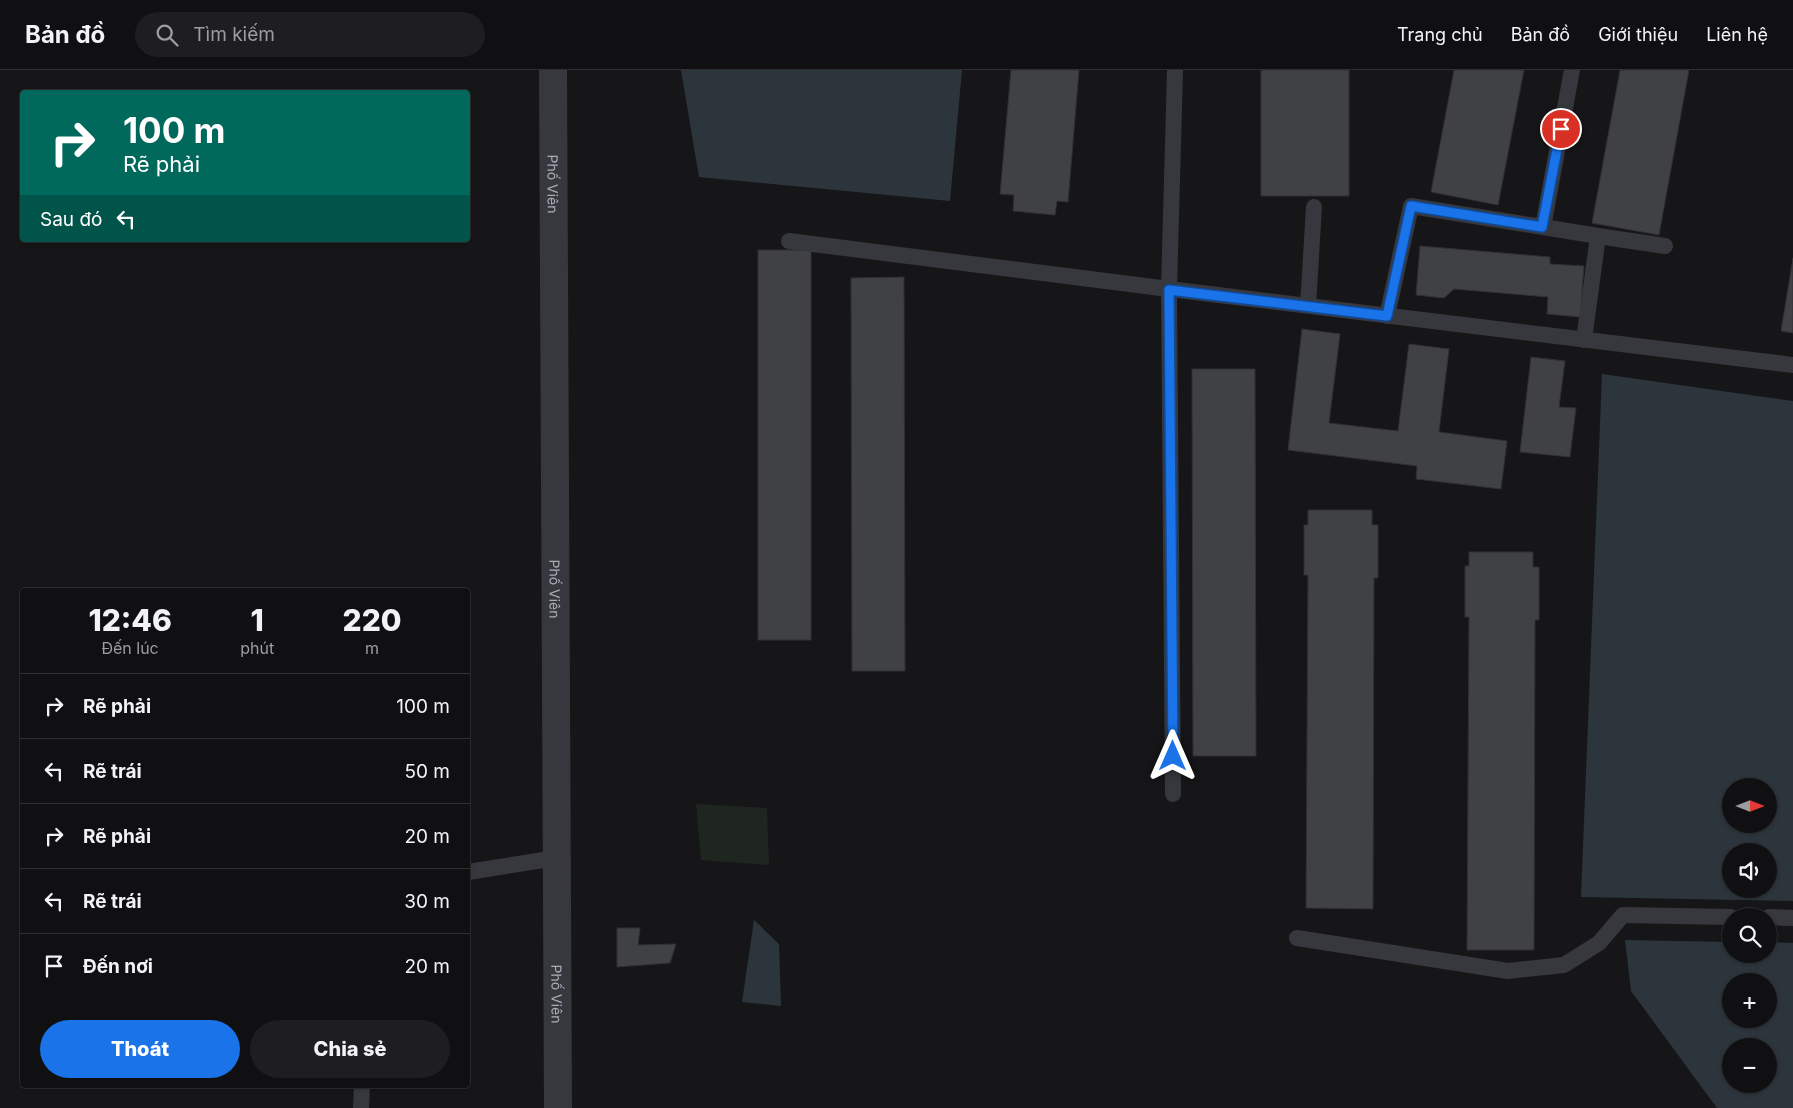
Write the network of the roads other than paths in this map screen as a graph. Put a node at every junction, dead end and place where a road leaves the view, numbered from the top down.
1 (553, 70) edge
2 (1175, 70) edge
3 (1572, 70) edge
4 (1314, 207) dead end
5 (1542, 227) junction
6 (1598, 236) junction
7 (789, 242) dead end
8 (1665, 246) dead end
9 (1169, 290) junction
10 (1308, 306) junction
11 (1387, 316) junction
12 (1584, 340) junction
13 (1793, 365) edge
14 (1173, 794) dead end
15 (556, 858) junction
16 (470, 872) edge
17 (1722, 917) edge
18 (1777, 917) edge
19 (1793, 918) edge
20 (1297, 938) dead end
21 (362, 1088) edge
22 (361, 1108) edge
23 (558, 1108) edge

1 - 15 street, Phố Viên
2 - 9 lane
3 - 5 lane
4 - 10 lane
5 - 6 lane
5 - 11 lane
6 - 8 lane
6 - 12 lane
7 - 9 lane
9 - 10 lane
9 - 14 lane
10 - 11 lane
11 - 12 lane
12 - 13 lane
15 - 16 lane
15 - 23 street, Phố Viên
17 - 20 lane
18 - 19 lane
21 - 22 lane

